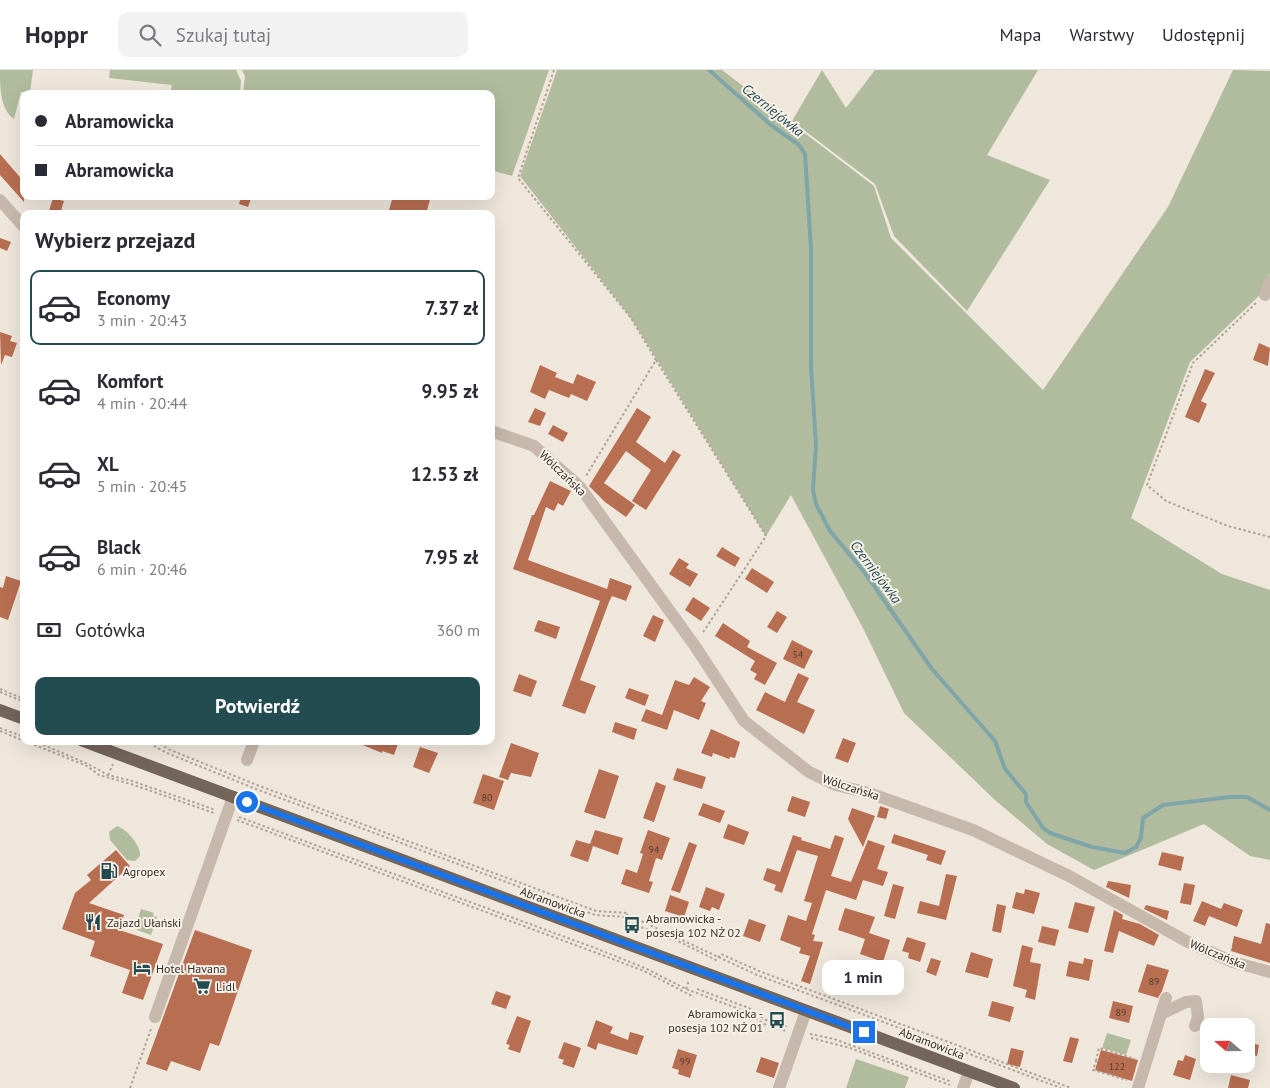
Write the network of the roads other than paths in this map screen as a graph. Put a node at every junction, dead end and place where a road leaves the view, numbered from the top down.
1 (0, 200) edge
2 (20, 222) edge
3 (1270, 282) edge
4 (1265, 295) road end
5 (495, 432) edge
6 (0, 710) edge
7 (20, 718) edge
8 (94, 745) edge
9 (253, 745) edge
10 (247, 760) dead end
11 (233, 797) junction
12 (1270, 972) edge
13 (1166, 998) dead end
14 (806, 1010) junction
15 (1161, 1014) junction
16 (155, 1017) road end
17 (1195, 1026) dead end
18 (969, 1072) junction
19 (1136, 1085) edge
20 (960, 1087) edge
21 (778, 1088) edge
22 (1014, 1088) edge

1 - 2 street
3 - 4 street
5 - 12 street, Wólczańska
6 - 7 main road
8 - 11 main road, Abramowicka
9 - 10 street
11 - 14 main road, Abramowicka
11 - 16 street
13 - 15 street
14 - 18 main road, Abramowicka
14 - 21 street
15 - 17 street
15 - 19 street
18 - 20 street
18 - 22 main road, Abramowicka

